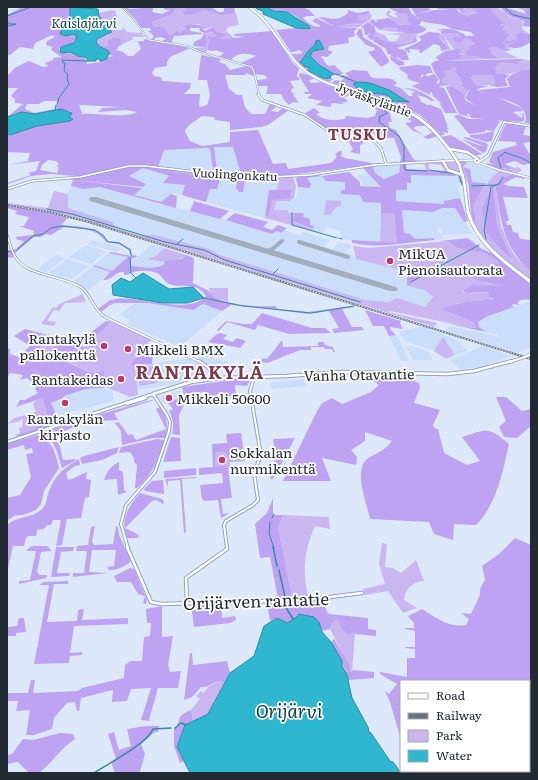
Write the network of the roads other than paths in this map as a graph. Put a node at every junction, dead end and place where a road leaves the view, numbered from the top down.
1 (122, 7) edge
2 (249, 7) edge
3 (531, 126) edge
4 (450, 149) junction
5 (461, 151) junction
6 (454, 155) junction
7 (477, 160) junction
8 (443, 161) junction
9 (386, 164) junction
10 (461, 168) junction
11 (453, 172) junction
12 (463, 175) junction
13 (531, 178) edge
14 (7, 188) edge
15 (7, 235) edge
16 (531, 282) edge
17 (531, 354) edge
18 (254, 378) junction
19 (214, 379) junction
20 (153, 395) junction
21 (7, 442) edge
22 (362, 593) dead end
23 (187, 603) junction

1 - 9 street
2 - 4 highway, Jyväskyläntie
3 - 7 street
4 - 5 highway
4 - 6 highway, Jyväskyläntie
5 - 6 highway
5 - 7 highway
6 - 10 highway, Jyväskyläntie, bridge
7 - 8 main road, Vuolingonkatu
7 - 13 main road, Vuolingonkatu
8 - 9 street, Vuolingonkatu
8 - 11 highway
9 - 14 street, Vuolingonkatu
10 - 11 highway
10 - 12 highway, Jyväskyläntie
11 - 12 highway
12 - 16 highway, Jyväskyläntie
15 - 19 street
17 - 18 main road, Vanha Otavantie, bridge
18 - 19 main road, Vanha Otavantie
18 - 23 street
19 - 20 main road, Vanha Otavantie
20 - 21 street, Vanha Otavantie
20 - 23 street, Orijärven rantatie
22 - 23 street, Orijärven rantatie

